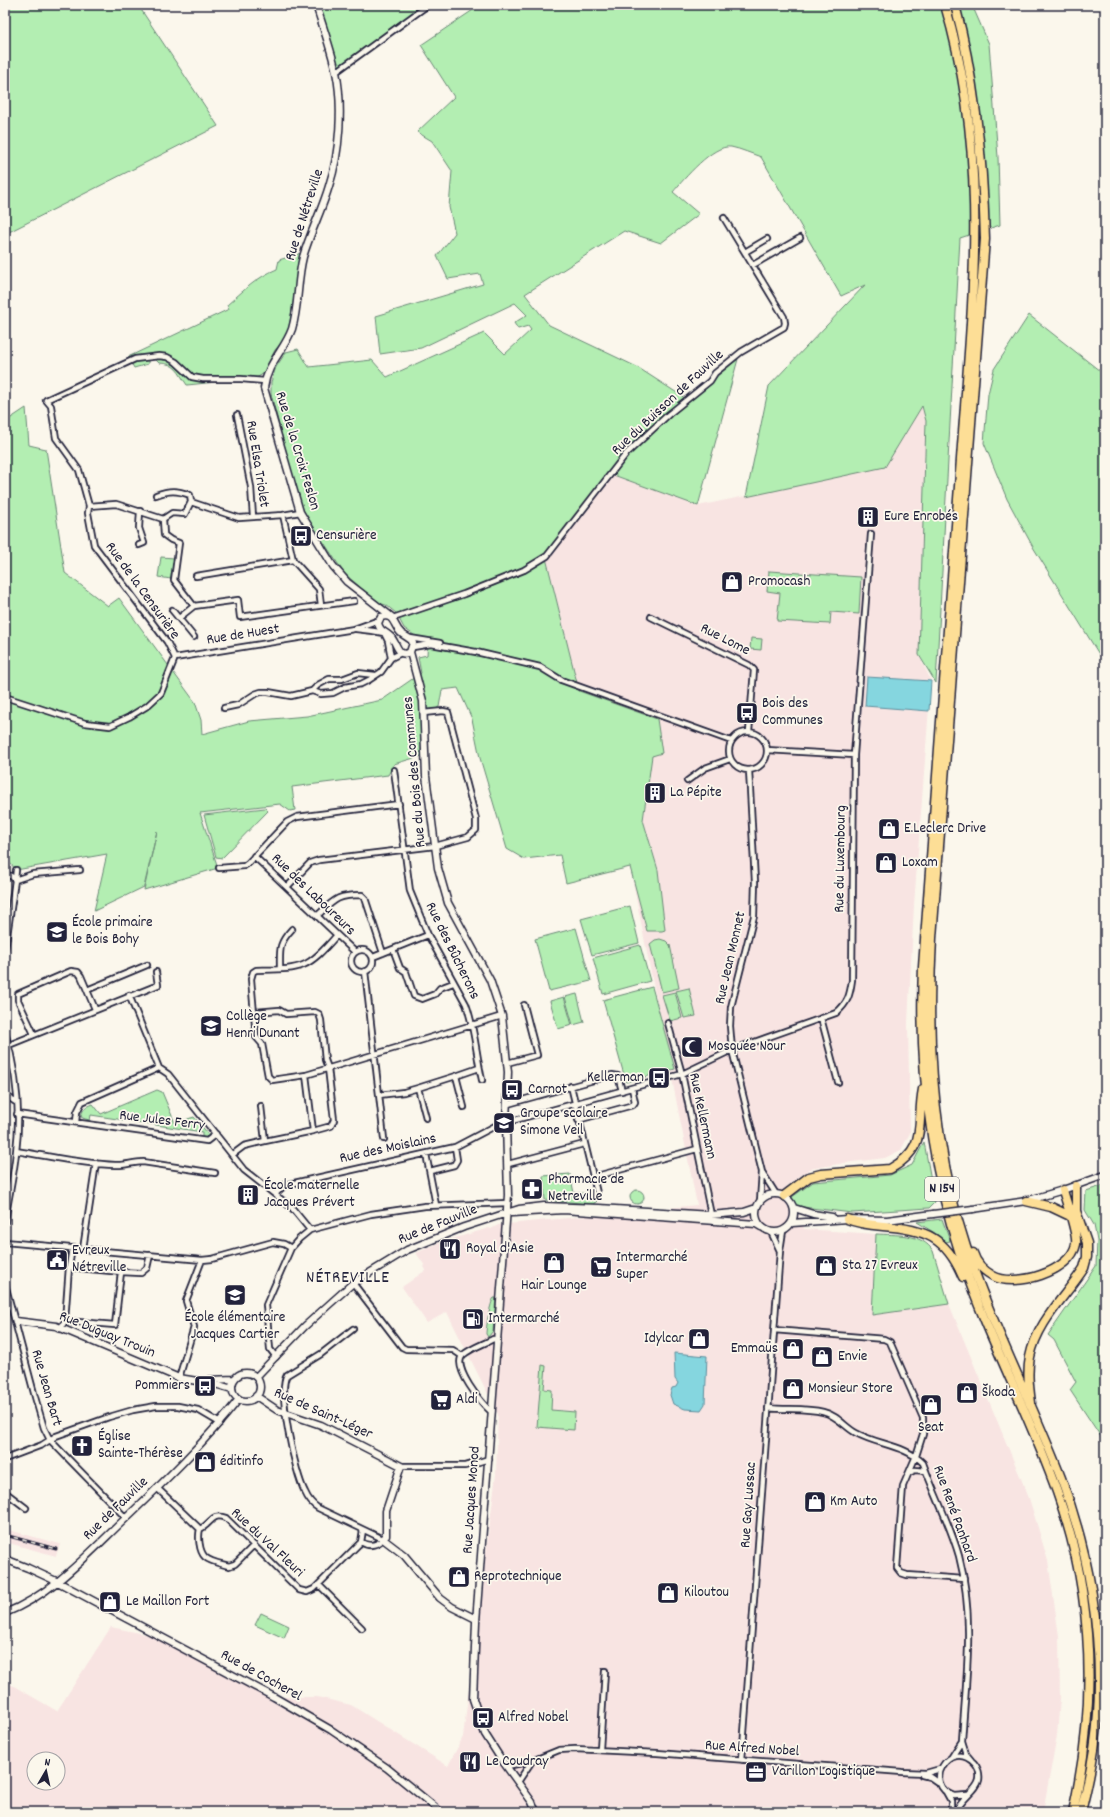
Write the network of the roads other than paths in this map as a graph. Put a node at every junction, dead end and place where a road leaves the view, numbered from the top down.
1 (316, 5) edge
2 (428, 5) edge
3 (945, 5) edge
4 (955, 5) edge
5 (336, 72) junction
6 (724, 218) dead end
7 (800, 238) dead end
8 (767, 239) dead end
9 (745, 252) junction
10 (753, 265) junction
11 (265, 381) junction
12 (237, 415) dead end
13 (156, 495) dead end
14 (191, 502) junction
15 (88, 506) junction
16 (140, 511) junction
17 (300, 512) junction
18 (283, 515) junction
19 (253, 517) junction
20 (163, 519) junction
21 (311, 531) junction
22 (288, 533) junction
23 (871, 534) dead end
24 (139, 545) dead end
25 (293, 560) junction
26 (196, 576) dead end
27 (354, 600) dead end
28 (370, 601) junction
29 (321, 605) junction
30 (194, 606) junction
31 (172, 610) dead end
32 (651, 616) dead end
33 (179, 618) junction
34 (393, 618) junction
35 (379, 620) junction
36 (354, 629) junction
37 (384, 633) junction
38 (194, 637) dead end
39 (410, 638) junction
40 (455, 648) junction
41 (412, 649) junction
42 (401, 653) junction
43 (175, 658) junction
44 (391, 658) junction
45 (375, 674) junction
46 (312, 691) junction
47 (5, 697) edge
48 (224, 708) dead end
49 (423, 713) junction
50 (749, 732) junction
51 (731, 741) junction
52 (767, 750) junction
53 (854, 755) junction
54 (730, 759) junction
55 (394, 770) dead end
56 (749, 770) junction
57 (687, 781) dead end
58 (399, 804) junction
59 (435, 846) junction
60 (404, 850) junction
61 (254, 856) junction
62 (219, 868) dead end
63 (16, 870) dead end
64 (80, 870) dead end
65 (5, 875) edge
66 (14, 880) junction
67 (287, 887) junction
68 (317, 916) junction
69 (292, 929) dead end
70 (337, 935) junction
71 (428, 935) junction
72 (394, 949) junction
73 (5, 950) edge
74 (355, 952) junction
75 (383, 953) junction
76 (373, 957) junction
77 (146, 966) dead end
78 (280, 969) junction
79 (364, 971) junction
80 (156, 972) dead end
81 (453, 983) junction
82 (87, 990) junction
83 (129, 995) junction
84 (524, 1005) dead end
85 (95, 1009) junction
86 (255, 1012) junction
87 (502, 1016) junction
88 (821, 1018) junction
89 (668, 1023) dead end
90 (473, 1025) junction
91 (5, 1032) edge
92 (34, 1034) junction
93 (9, 1045) junction
94 (10, 1050) junction
95 (732, 1050) junction
96 (5, 1053) edge
97 (375, 1054) junction
98 (507, 1063) junction
99 (159, 1068) junction
100 (328, 1068) junction
101 (479, 1068) junction
102 (682, 1074) junction
103 (306, 1075) junction
104 (456, 1076) junction
105 (482, 1080) dead end
106 (925, 1081) junction
107 (838, 1082) dead end
108 (571, 1086) junction
109 (418, 1088) junction
110 (632, 1088) junction
111 (622, 1091) junction
112 (5, 1095) edge
113 (379, 1095) junction
114 (16, 1103) junction
115 (508, 1104) junction
116 (575, 1104) junction
117 (261, 1106) dead end
118 (464, 1107) dead end
119 (17, 1114) junction
120 (426, 1118) dead end
121 (578, 1120) junction
122 (76, 1122) junction
123 (506, 1123) junction
124 (313, 1130) junction
125 (216, 1134) junction
126 (384, 1139) dead end
127 (265, 1141) junction
128 (584, 1144) junction
129 (455, 1147) junction
130 (697, 1149) junction
131 (16, 1151) junction
132 (426, 1154) junction
133 (232, 1155) junction
134 (96, 1164) junction
135 (508, 1164) junction
136 (430, 1171) junction
137 (762, 1172) junction
138 (215, 1173) dead end
139 (1105, 1175) edge
140 (592, 1177) junction
141 (1076, 1186) junction
142 (1063, 1190) junction
143 (597, 1193) dead end
144 (275, 1194) junction
145 (776, 1194) junction
146 (784, 1196) junction
147 (760, 1201) junction
148 (1026, 1201) junction
149 (508, 1203) junction
150 (436, 1205) junction
151 (756, 1208) junction
152 (794, 1208) junction
153 (507, 1213) junction
154 (711, 1215) junction
155 (5, 1216) edge
156 (1070, 1216) junction
157 (847, 1220) junction
158 (5, 1222) edge
159 (792, 1223) junction
160 (959, 1224) junction
161 (761, 1227) junction
162 (310, 1230) junction
163 (783, 1231) junction
164 (771, 1232) junction
165 (5, 1242) edge
166 (72, 1248) junction
167 (291, 1248) junction
168 (83, 1249) junction
169 (780, 1251) junction
170 (150, 1255) junction
171 (202, 1260) junction
172 (70, 1267) junction
173 (121, 1272) junction
174 (354, 1283) junction
175 (5, 1284) edge
176 (974, 1294) junction
177 (16, 1321) junction
178 (64, 1322) junction
179 (60, 1328) junction
180 (353, 1328) dead end
181 (774, 1330) junction
182 (498, 1340) junction
183 (462, 1356) junction
184 (276, 1357) junction
185 (256, 1377) junction
186 (179, 1378) junction
187 (187, 1379) junction
188 (234, 1380) junction
189 (232, 1389) junction
190 (256, 1396) junction
191 (239, 1399) junction
192 (768, 1408) junction
193 (492, 1412) junction
194 (1033, 1413) junction
195 (286, 1414) junction
196 (220, 1423) junction
197 (50, 1440) junction
198 (916, 1456) junction
199 (5, 1459) edge
200 (489, 1459) junction
201 (401, 1466) junction
202 (926, 1471) junction
203 (908, 1474) junction
204 (156, 1488) junction
205 (5, 1492) edge
206 (26, 1508) dead end
207 (126, 1518) junction
208 (200, 1529) junction
209 (363, 1530) junction
210 (384, 1539) junction
211 (361, 1542) junction
212 (254, 1544) junction
213 (5, 1559) edge
214 (964, 1579) junction
215 (56, 1582) junction
216 (318, 1585) junction
217 (5, 1613) edge
218 (476, 1619) junction
219 (362, 1628) dead end
220 (605, 1671) dead end
221 (962, 1741) junction
222 (600, 1750) junction
223 (951, 1758) junction
224 (742, 1760) junction
225 (971, 1760) junction
226 (532, 1761) junction
227 (507, 1766) junction
228 (940, 1769) junction
229 (902, 1772) junction
230 (518, 1782) junction
231 (944, 1789) junction
232 (967, 1795) junction
233 (441, 1812) edge
234 (536, 1812) edge
235 (951, 1812) edge
236 (956, 1812) edge
237 (1073, 1812) edge
238 (1081, 1812) edge

1 - 5 street, Rue de Nétreville
2 - 5 street
3 - 106 highway, N 154
4 - 160 highway, N 154
5 - 11 street, Rue de Nétreville
6 - 9 street, Rue du Buisson de Fauville
7 - 10 street
8 - 9 street
9 - 10 street, Rue du Buisson de Fauville
10 - 34 street, Rue du Buisson de Fauville
11 - 15 street, Rue de la Censurière
11 - 17 street, Rue de la Croix Feslon
12 - 19 street, Rue Elsa Triolet
13 - 14 street
14 - 19 street
14 - 20 street
15 - 16 street
15 - 43 street, Rue de la Censurière
16 - 20 street
16 - 24 street
17 - 18 street
17 - 21 street, Rue de la Croix Feslon
18 - 19 street
18 - 22 street
20 - 30 street
21 - 22 street
21 - 28 street, Rue de la Croix Feslon
22 - 25 street
23 - 53 street, Rue du Luxembourg
25 - 26 street
25 - 29 street
27 - 29 street
28 - 34 street, Rue de la Croix Feslon
28 - 35 street, Rue de la Croix Feslon
29 - 30 street
30 - 33 street
31 - 33 street
32 - 50 street, Rue Lome
33 - 38 street
34 - 35 street
34 - 39 street, Rue du Bois des Communes
35 - 36 street, Rue de Huest
35 - 37 street
36 - 37 street, Rue de Huest
36 - 43 street, Rue de Huest
37 - 42 street
37 - 44 street
39 - 40 street
39 - 41 street, Rue du Bois des Communes
40 - 41 street
40 - 51 street
41 - 42 street
41 - 49 street, Rue du Bois des Communes
42 - 44 street
43 - 47 street
44 - 45 street
45 - 46 street
45 - 46 street
46 - 48 street
49 - 59 street, Rue du Bois des Communes
49 - 59 street
50 - 51 street
50 - 52 street
51 - 54 street
52 - 53 street
52 - 56 street
53 - 88 street, Rue du Luxembourg
54 - 56 street
54 - 57 street
55 - 58 street, Rue des Bûcherons
56 - 95 street, Rue Jean Monnet
58 - 60 street, Rue des Bûcherons
58 - 61 street
59 - 60 street
59 - 87 street, Rue du Bois des Communes
60 - 67 street
60 - 71 street, Rue des Bûcherons
61 - 62 street
61 - 67 street, Rue des Laboureurs
63 - 66 street
64 - 66 street
65 - 66 street
66 - 73 street
67 - 68 street, Rue des Laboureurs
68 - 70 street, Rue des Laboureurs
68 - 75 street
69 - 78 street
70 - 74 street, Rue des Laboureurs
70 - 78 street
71 - 72 street
71 - 81 street, Rue des Bûcherons
72 - 75 street
72 - 81 street
74 - 76 street, Rue des Laboureurs
74 - 79 street, Rue des Laboureurs
75 - 76 street
76 - 79 street
77 - 82 street
78 - 86 street
79 - 97 street
80 - 83 street
81 - 90 street, Rue des Bûcherons
82 - 85 street
82 - 92 street
83 - 85 street
83 - 99 street
84 - 98 street
85 - 92 street
86 - 100 street
86 - 103 street
87 - 90 street
87 - 98 street, Rue du Bois des Communes
88 - 95 street, Rue du Luxembourg
88 - 107 street
89 - 102 street, Rue Kellermann
90 - 97 street
90 - 101 street, Rue des Bûcherons
91 - 93 street
92 - 93 street
93 - 94 street
94 - 96 street
94 - 114 street
95 - 102 street, Rue du Luxembourg
95 - 137 street, Rue Jean Monnet
97 - 100 street
97 - 113 street
98 - 115 street, Rue du Bois des Communes
99 - 122 street
99 - 125 street
100 - 103 street
100 - 124 street
101 - 104 street
101 - 105 street, Rue des Bûcherons
102 - 110 street, Rue du Luxembourg
102 - 130 street, Rue Kellermann
103 - 124 street
104 - 109 street
104 - 118 street
106 - 146 highway
106 - 176 highway, N 154
108 - 111 street
108 - 115 street
108 - 116 street
109 - 113 street
109 - 120 street
110 - 111 street, Rue du Luxembourg
110 - 121 street
111 - 116 street, Rue du Luxembourg
112 - 114 street
113 - 126 street
114 - 119 street
115 - 123 street, Rue du Bois des Communes
116 - 121 street
116 - 123 street, Rue des Moislains
117 - 127 street
119 - 122 street, Rue Jules Ferry
119 - 131 street
121 - 128 street
122 - 125 street, Rue Jules Ferry
123 - 129 street, Rue des Moislains
123 - 135 street, Rue du Bois des Communes
124 - 127 street
125 - 133 street, Rue Jules Ferry
127 - 133 street
128 - 135 street
128 - 140 street
129 - 132 street, Rue des Moislains
129 - 136 street
130 - 140 street
130 - 154 street, Rue Kellermann
131 - 134 street
131 - 155 street
132 - 136 street
132 - 144 street, Rue des Moislains
133 - 144 street, Rue Jules Ferry
134 - 138 street
134 - 168 street
135 - 149 street, Rue du Bois des Communes
136 - 150 street
137 - 145 street, Rue Jean Monnet
137 - 147 street, Rue Jean Monnet
139 - 141 street
140 - 143 street
141 - 142 street
141 - 194 highway
142 - 148 street
142 - 156 highway
144 - 162 street, Rue Jules Ferry
145 - 146 street
145 - 147 street
146 - 152 street
147 - 151 street
148 - 156 highway
148 - 157 street, bridge
149 - 150 street
149 - 153 street, Rue du Bois des Communes
150 - 162 street
151 - 154 street, Rue de Fauville
151 - 161 street
152 - 157 street
152 - 159 street
153 - 154 street, Rue de Fauville
153 - 161 street, Rue de Fauville
153 - 174 street, Rue de Fauville
153 - 182 street, Rue Jacques Monod
155 - 158 street
156 - 160 highway
157 - 159 street
157 - 176 highway
159 - 163 street
160 - 194 highway, N 154
161 - 164 street
162 - 167 street
163 - 164 street
163 - 169 street, Rue Gay Lussac
164 - 169 street, Rue Gay Lussac
165 - 166 street
166 - 168 street
166 - 172 street
167 - 171 street
167 - 184 street
168 - 170 street
169 - 181 street, Rue Gay Lussac
170 - 171 street
170 - 173 street
171 - 186 street
172 - 173 street
172 - 178 street
173 - 178 street
174 - 183 street
174 - 184 street, Rue de Fauville
175 - 177 street, Rue Jean Bart
176 - 237 highway, N 154
177 - 179 street, Rue Duguay Trouin
177 - 197 street, Rue Jean Bart
178 - 179 street
179 - 186 street, Rue Duguay Trouin
180 - 195 street
181 - 192 street, Rue Gay Lussac
181 - 198 street
182 - 183 street
182 - 193 street, Rue Jacques Monod
183 - 193 street
184 - 185 street, Rue de Fauville
185 - 188 street
185 - 190 street
186 - 187 street, Rue Duguay Trouin
187 - 188 street, Rue Duguay Trouin
187 - 189 street, Rue Duguay Trouin
188 - 189 street
189 - 191 street
190 - 191 street
190 - 195 street, Rue de Saint-Léger
191 - 196 street, Rue de Fauville
192 - 198 street, Rue René Panhard
192 - 224 street, Rue Gay Lussac
193 - 200 street, Rue Jacques Monod
194 - 238 highway, N 154
195 - 201 street, Rue de Saint-Léger
195 - 209 street
196 - 197 street
196 - 204 street, Rue de Fauville
197 - 199 street
197 - 207 street, Rue Jean Bart
198 - 202 street, Rue René Panhard
198 - 203 street
200 - 201 street
200 - 218 street, Rue Jacques Monod
201 - 210 street
202 - 203 street
202 - 214 street, Rue René Panhard
203 - 214 street
204 - 207 street, Rue de Fauville
204 - 208 street
205 - 206 street
207 - 215 street, Rue de Fauville
208 - 212 street, Rue du Val Fleuri
208 - 212 street
209 - 210 street
209 - 211 street
210 - 211 street
210 - 218 street
211 - 216 street, Rue du Val Fleuri
212 - 216 street, Rue du Val Fleuri
213 - 215 street, Rue de Cocherel
214 - 221 street, Rue René Panhard
215 - 217 street, Rue de Fauville
215 - 233 street, Rue de Cocherel
216 - 219 street
218 - 227 street, Rue Jacques Monod
220 - 222 street
221 - 223 street, Rue René Panhard
221 - 225 street, Rue René Panhard
222 - 224 street, Rue Alfred Nobel
222 - 226 street, Rue Alfred Nobel
223 - 225 street
223 - 228 street
224 - 229 street, Rue Alfred Nobel
225 - 232 street
226 - 227 street, Rue Alfred Nobel
226 - 230 street
227 - 230 street, Rue Jacques Monod
228 - 229 street, Rue Alfred Nobel
228 - 231 street
229 - 231 street, Rue Alfred Nobel
230 - 234 street, Rue Jacques Monod
231 - 232 street
231 - 235 street
232 - 236 street

